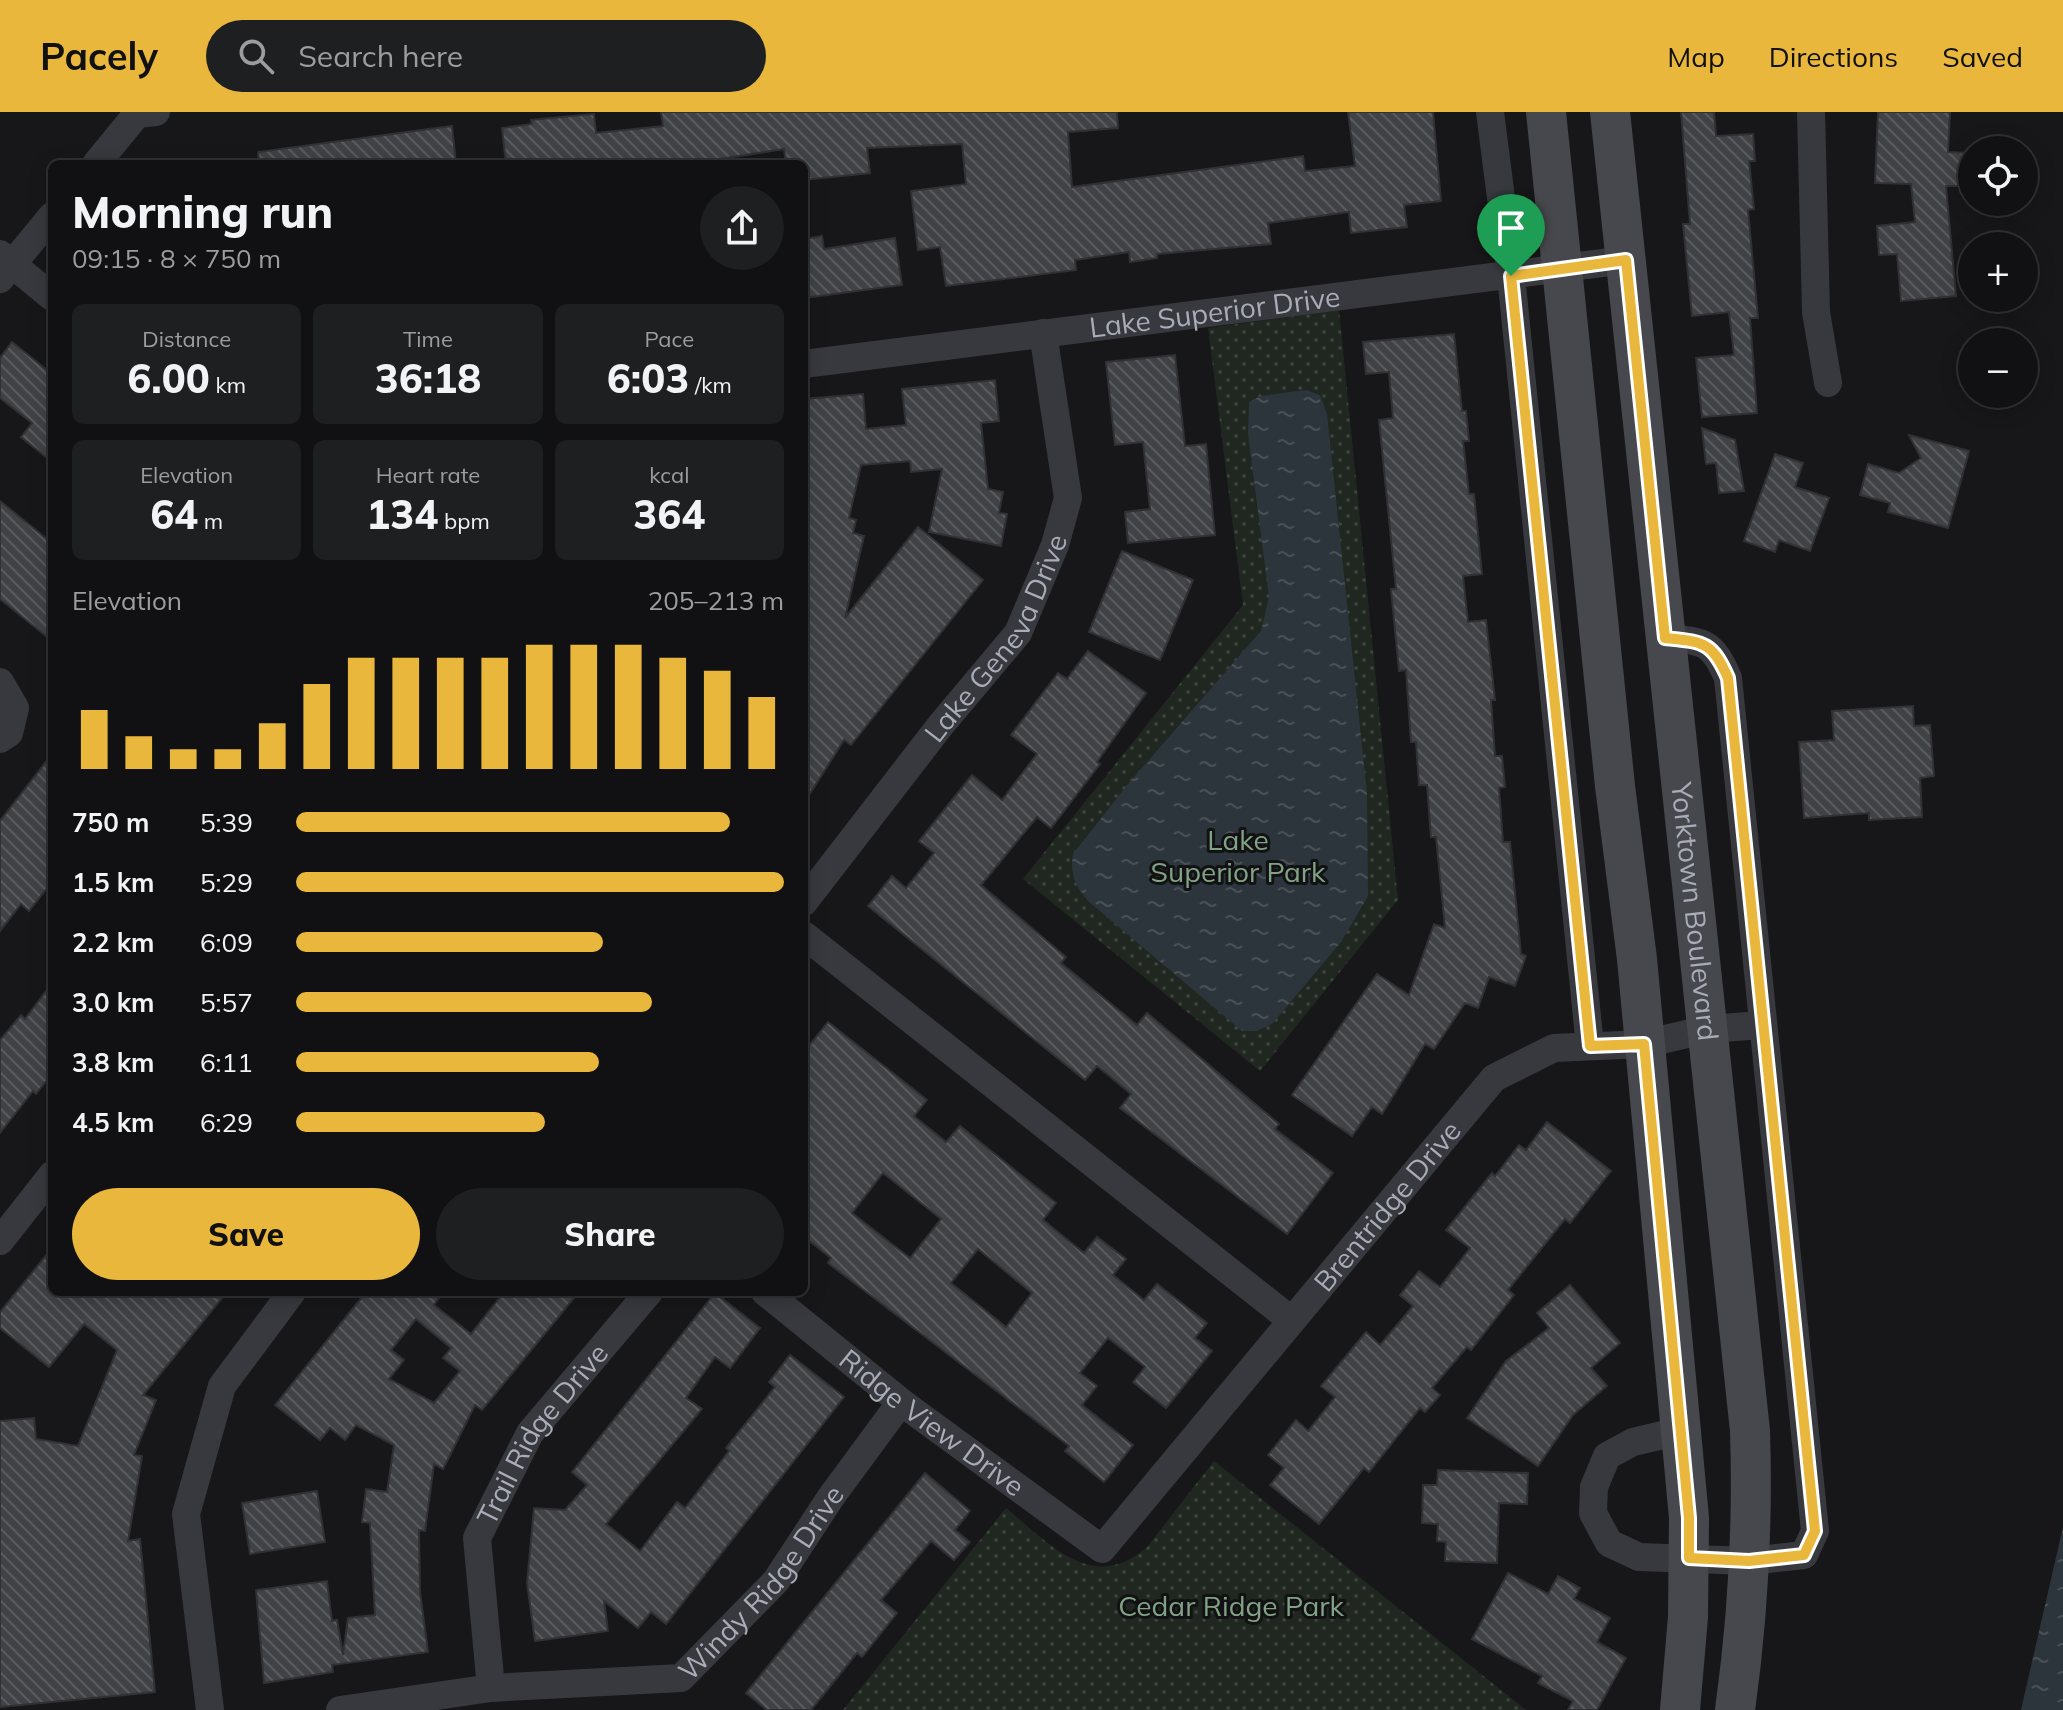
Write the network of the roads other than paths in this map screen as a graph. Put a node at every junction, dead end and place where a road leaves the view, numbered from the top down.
1 (156, 112) edge
2 (1490, 112) edge
3 (1546, 112) edge
4 (1610, 112) edge
5 (1811, 112) edge
6 (99, 160) edge
7 (48, 220) edge
8 (1626, 260) junction
9 (4, 266) edge
10 (1560, 269) junction
11 (1511, 276) junction
12 (48, 294) edge
13 (1043, 333) junction
14 (808, 363) edge
15 (1828, 383) dead end
16 (1665, 638) junction
17 (0, 682) edge
18 (0, 739) edge
19 (808, 897) edge
20 (808, 938) edge
21 (1762, 1025) junction
22 (1708, 1029) junction
23 (1644, 1044) junction
24 (1590, 1046) junction
25 (48, 1180) edge
26 (0, 1241) edge
27 (289, 1296) edge
28 (646, 1296) edge
29 (770, 1296) edge
30 (1291, 1320) junction
31 (901, 1402) junction
32 (1680, 1431) junction
33 (1102, 1549) joint
34 (1689, 1558) junction
35 (1749, 1561) junction
36 (491, 1688) junction
37 (210, 1710) edge
38 (340, 1710) edge
39 (1680, 1710) edge
40 (1735, 1710) edge

1 - 6 street
2 - 11 street
3 - 10 main road
4 - 8 main road, Yorktown Boulevard
5 - 15 street
7 - 9 street
8 - 10 street, Lake Superior Drive
8 - 16 main road, Yorktown Boulevard
9 - 12 street
10 - 11 street, Lake Superior Drive
10 - 23 main road
11 - 13 street, Lake Superior Drive
11 - 24 street
13 - 14 street, Lake Superior Drive
13 - 19 street, Lake Geneva Drive
16 - 21 street
16 - 22 main road, Yorktown Boulevard
17 - 18 street
20 - 30 street
21 - 22 street, Brentridge Drive
21 - 35 street
22 - 23 street, Brentridge Drive
22 - 35 main road, Yorktown Boulevard
23 - 24 street, Brentridge Drive
23 - 32 main road
24 - 30 street, Brentridge Drive
25 - 26 street
27 - 37 street
28 - 36 street, Trail Ridge Drive
29 - 31 street, Ridge View Drive
30 - 33 street, Brentridge Drive
31 - 33 street, Ridge View Drive
31 - 36 street, Windy Ridge Drive
32 - 34 main road
32 - 34 street
34 - 35 street
34 - 39 main road
35 - 40 main road, Yorktown Boulevard
36 - 38 street, Windy Ridge Drive

